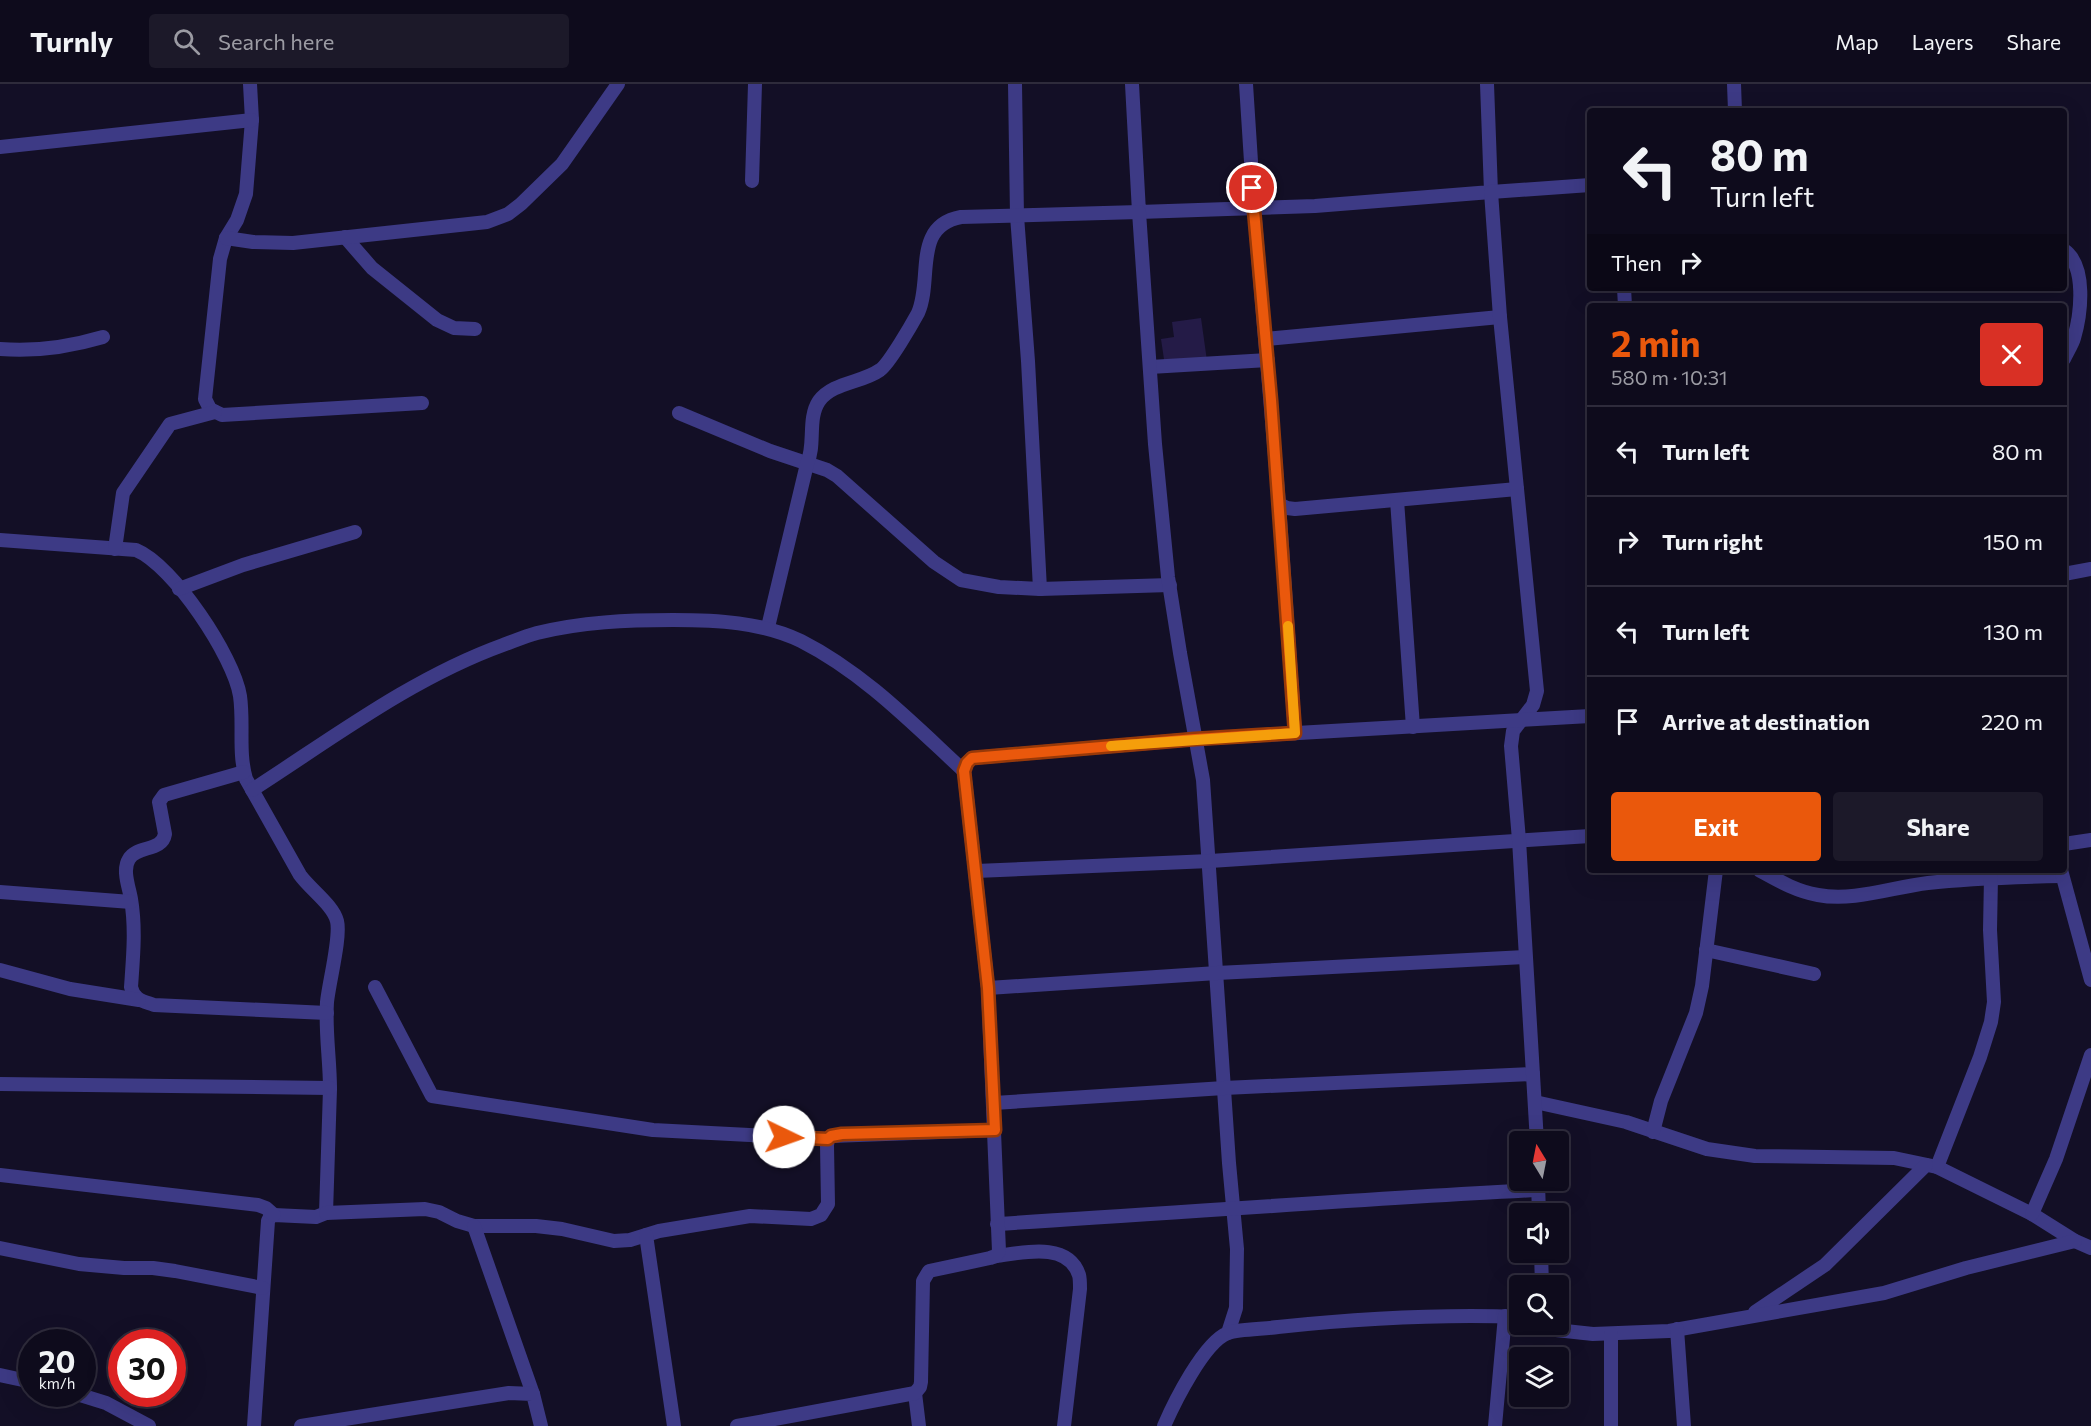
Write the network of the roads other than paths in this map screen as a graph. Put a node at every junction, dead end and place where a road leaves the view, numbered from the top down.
1 (250, 84) edge
2 (618, 84) edge
3 (755, 84) edge
4 (1015, 84) edge
5 (1132, 84) edge
6 (1246, 84) edge
7 (1487, 84) edge
8 (1734, 84) edge
9 (1735, 108) edge
10 (252, 120) junction
11 (0, 147) edge
12 (752, 181) dead end
13 (1587, 185) edge
14 (1491, 192) junction
15 (1254, 208) junction
16 (1139, 212) junction
17 (1017, 216) junction
18 (345, 237) junction
19 (226, 238) junction
20 (2067, 252) edge
21 (1500, 317) junction
22 (475, 329) dead end
23 (103, 337) dead end
24 (1266, 339) junction
25 (0, 349) edge
26 (2067, 353) edge
27 (1268, 360) junction
28 (1150, 367) junction
29 (422, 403) dead end
30 (215, 412) junction
31 (679, 413) dead end
32 (807, 464) junction
33 (1517, 489) junction
34 (1397, 500) junction
35 (1279, 504) junction
36 (356, 532) dead end
37 (0, 540) edge
38 (115, 549) junction
39 (2091, 569) edge
40 (2067, 573) edge
41 (1170, 585) junction
42 (179, 589) junction
43 (1040, 589) junction
44 (768, 627) junction
45 (1587, 716) edge
46 (1521, 720) junction
47 (1413, 726) junction
48 (1295, 733) junction
49 (1195, 739) junction
50 (964, 771) junction
51 (244, 772) junction
52 (252, 790) junction
53 (1587, 836) edge
54 (1519, 840) junction
55 (2091, 840) edge
56 (2067, 844) edge
57 (1210, 861) junction
58 (976, 871) junction
59 (1716, 873) edge
60 (1765, 873) edge
61 (2062, 873) edge
62 (1991, 877) junction
63 (0, 892) edge
64 (131, 902) junction
65 (1706, 950) junction
66 (1525, 957) junction
67 (0, 970) edge
68 (1217, 973) junction
69 (1814, 974) dead end
70 (2091, 980) edge
71 (375, 987) dead end
72 (988, 988) junction
73 (139, 1000) junction
74 (327, 1013) junction
75 (2091, 1055) edge
76 (1533, 1074) junction
77 (0, 1084) edge
78 (330, 1088) junction
79 (1224, 1088) junction
80 (1535, 1102) junction
81 (994, 1103) junction
82 (995, 1130) junction
83 (1536, 1131) edge
84 (1653, 1132) junction
85 (828, 1139) junction
86 (1931, 1166) junction
87 (0, 1175) edge
88 (1509, 1187) edge
89 (1232, 1210) junction
90 (326, 1213) junction
91 (274, 1215) junction
92 (2032, 1215) junction
93 (997, 1224) junction
94 (474, 1226) junction
95 (646, 1235) junction
96 (2075, 1241) junction
97 (0, 1248) edge
98 (2091, 1248) edge
99 (996, 1256) junction
100 (263, 1288) junction
101 (1748, 1316) junction
102 (1509, 1317) edge
103 (1677, 1329) junction
104 (1569, 1332) edge
105 (1228, 1333) junction
106 (1611, 1334) junction
107 (1509, 1335) edge
108 (0, 1374) edge
109 (18, 1378) edge
110 (915, 1393) junction
111 (533, 1394) junction
112 (96, 1399) edge
113 (766, 1423) edge
114 (149, 1426) edge
115 (254, 1426) edge
116 (301, 1426) edge
117 (541, 1426) edge
118 (674, 1426) edge
119 (737, 1426) edge
120 (919, 1426) edge
121 (1064, 1426) edge
122 (1164, 1426) edge
123 (1495, 1426) edge
124 (1611, 1426) edge
125 (1683, 1426) edge

1 - 10 street
2 - 18 street
3 - 12 street
4 - 17 street
5 - 16 street
6 - 15 street
7 - 14 street
8 - 9 street
10 - 11 street
10 - 19 street
13 - 14 street
14 - 15 street
14 - 21 street
15 - 16 street
15 - 24 street
16 - 17 street
16 - 28 street
17 - 32 street
17 - 43 street
18 - 19 street
18 - 22 street
19 - 30 street
20 - 26 street
21 - 24 street
21 - 33 street
23 - 25 street
24 - 27 street
27 - 28 street
27 - 35 street
28 - 41 street
29 - 30 street
30 - 38 street
31 - 32 street
32 - 43 street
32 - 44 street
33 - 34 street
33 - 46 street
34 - 35 street
34 - 47 street
35 - 48 street
36 - 42 street
37 - 38 street
38 - 42 street
39 - 40 street
41 - 43 street
41 - 49 street
42 - 51 street
44 - 50 street
44 - 52 street
45 - 46 street
46 - 47 street
46 - 54 street
47 - 48 street
48 - 49 street
49 - 50 street
49 - 57 street
50 - 58 street
51 - 52 street
51 - 64 street
52 - 74 street
53 - 54 street
54 - 57 street
54 - 66 street
55 - 56 street
57 - 58 street
57 - 68 street
58 - 72 street
59 - 65 street
60 - 62 street
61 - 62 street
61 - 70 street
62 - 86 street
63 - 64 street
64 - 73 street
65 - 69 street
65 - 84 street
66 - 68 street
66 - 76 street
67 - 73 street
68 - 72 street
68 - 79 street
71 - 85 street
72 - 81 street
73 - 74 street
74 - 78 street
75 - 92 street
76 - 79 street
76 - 80 street
77 - 78 street
78 - 90 street
79 - 81 street
79 - 89 street
80 - 83 street
80 - 84 street
81 - 82 street
82 - 85 street
82 - 93 street
84 - 86 street
85 - 95 street
86 - 92 street
86 - 101 street
87 - 91 street
88 - 89 street
89 - 93 street
89 - 105 street
90 - 91 street
90 - 94 street
91 - 100 street
92 - 96 street
93 - 99 street
94 - 95 street
94 - 111 street
95 - 118 street
96 - 98 street
96 - 101 street
97 - 100 street
99 - 110 street
99 - 121 street
100 - 115 street
101 - 103 street
102 - 105 street
103 - 106 street
103 - 125 street
104 - 106 street
105 - 122 street
106 - 124 street
107 - 123 street
108 - 109 street
110 - 113 street
110 - 120 street
111 - 116 street
111 - 117 street
112 - 114 street
113 - 119 street

